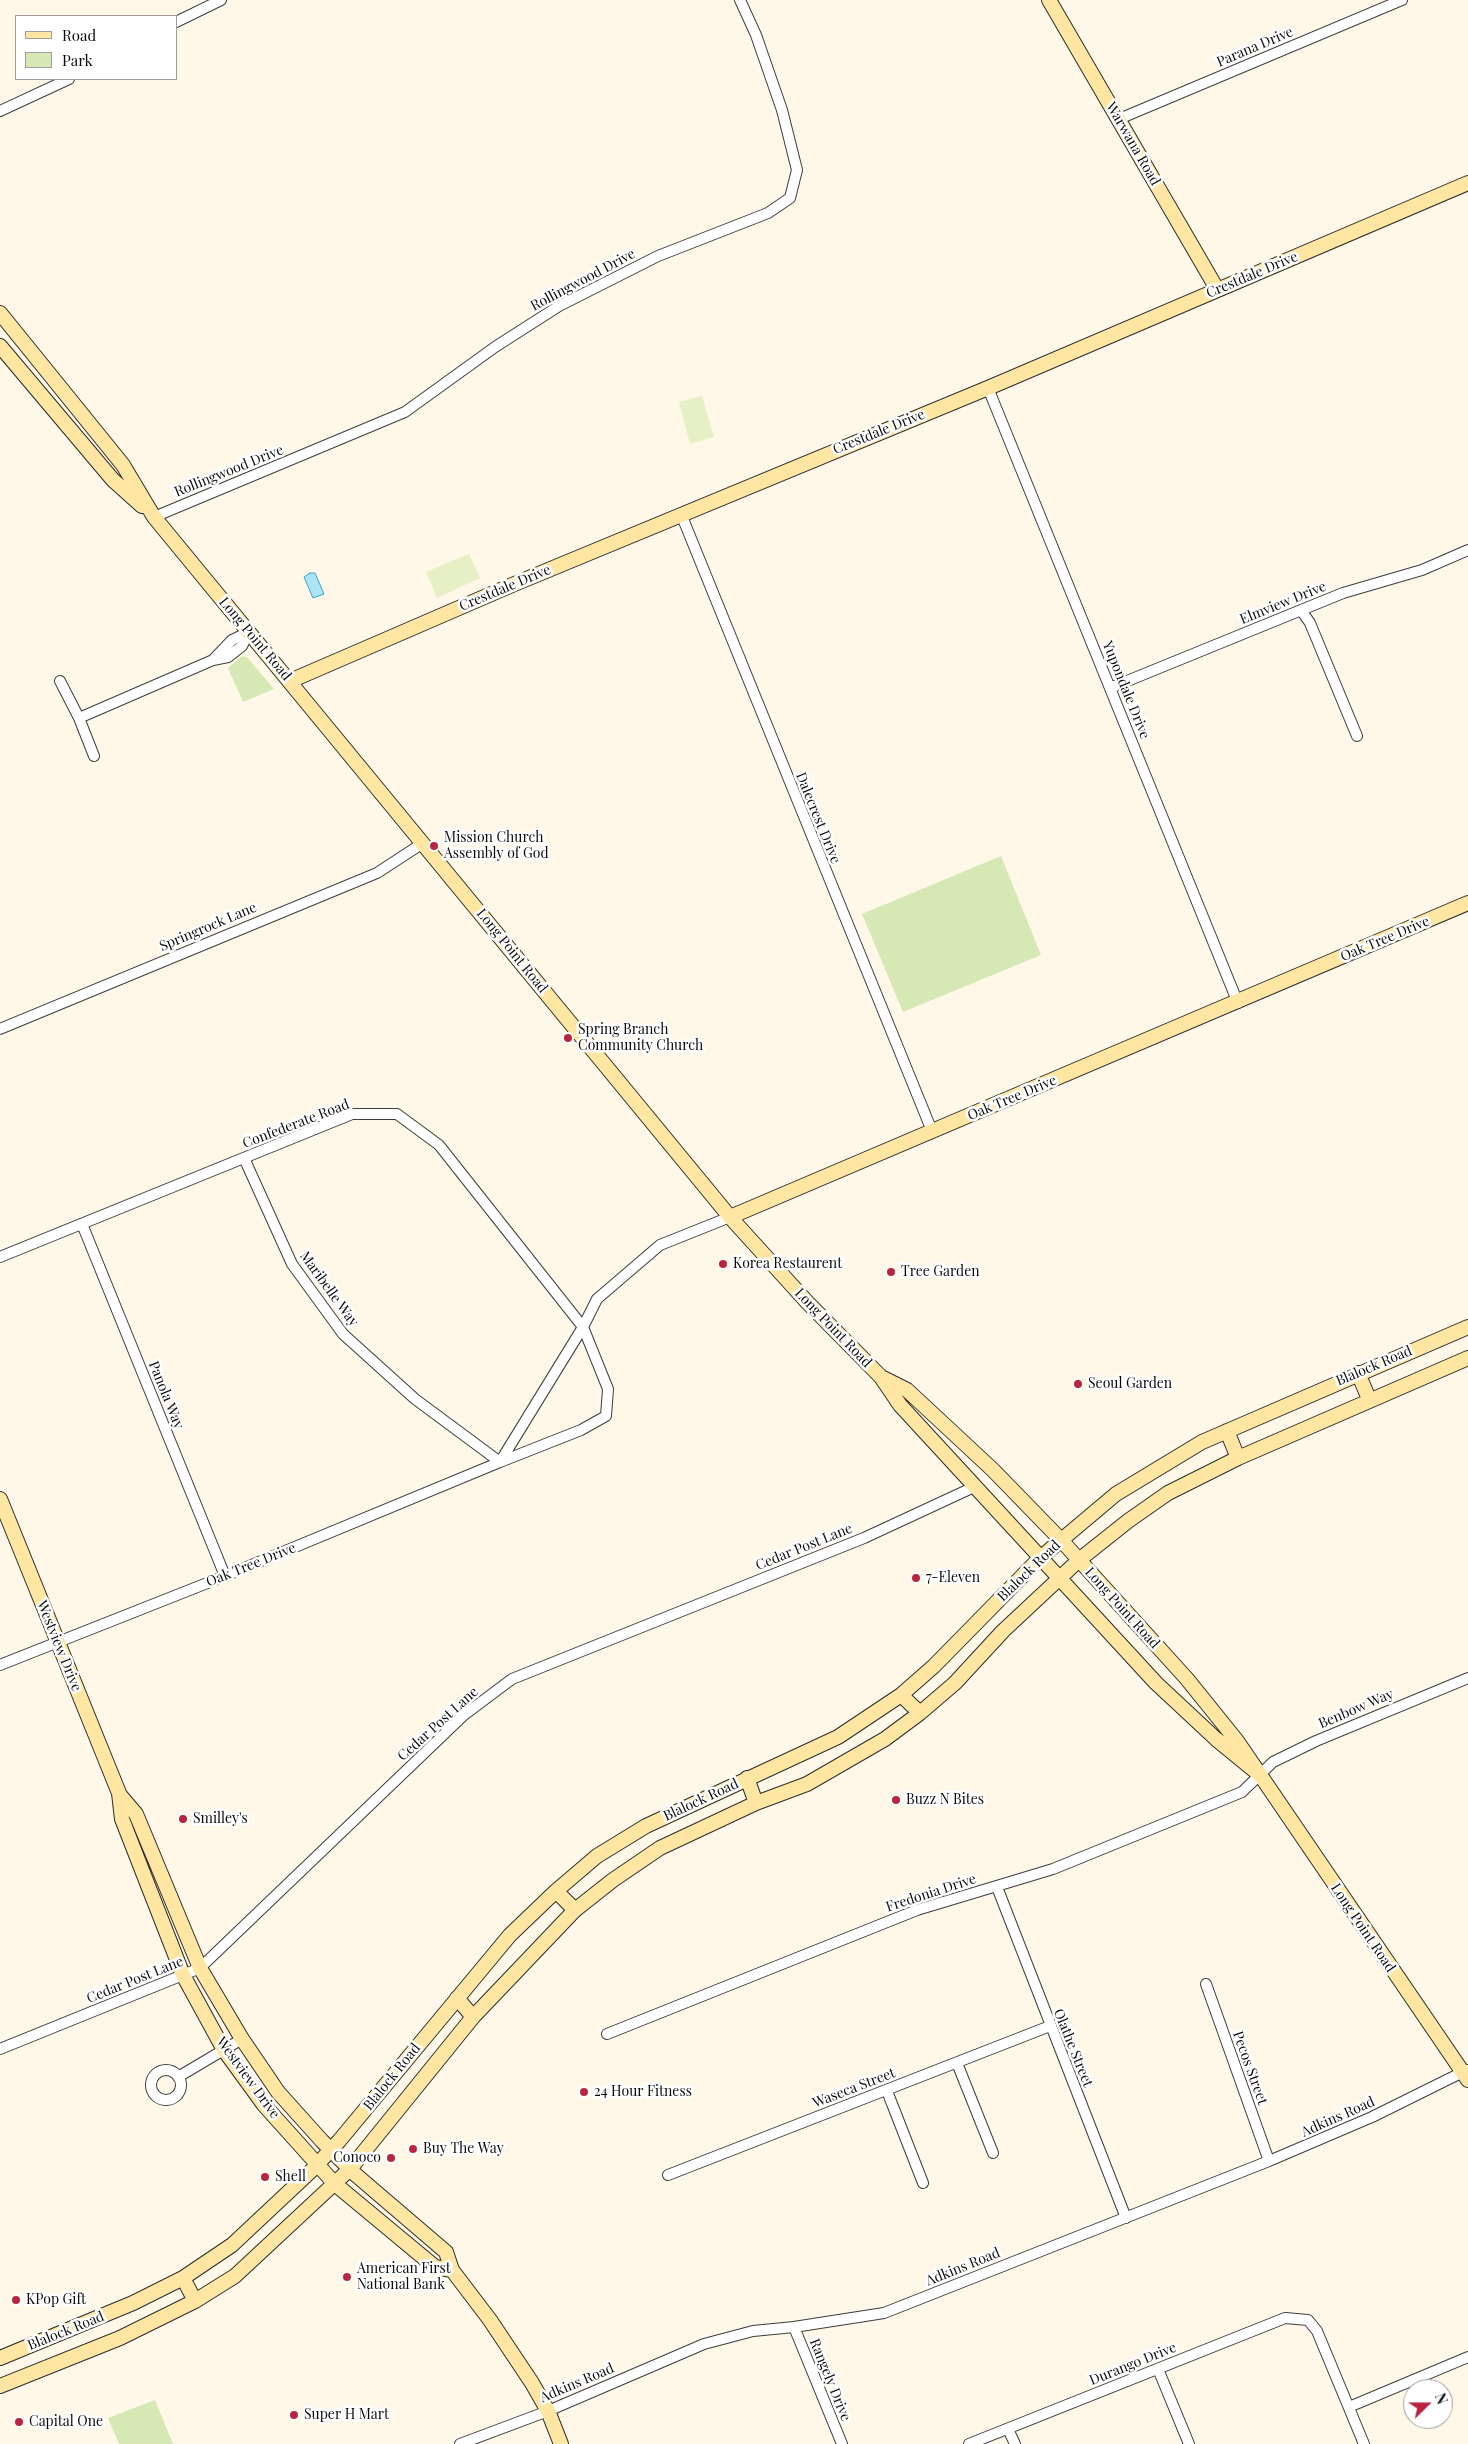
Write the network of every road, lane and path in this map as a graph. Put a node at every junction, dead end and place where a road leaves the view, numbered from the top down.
1 (221, 0) edge
2 (740, 0) edge
3 (1049, 0) edge
4 (1402, 0) edge
5 (178, 21) edge
6 (67, 80) edge
7 (0, 111) edge
8 (1119, 119) junction
9 (1468, 183) edge
10 (1217, 289) junction
11 (0, 313) edge
12 (0, 346) edge
13 (988, 388) junction
14 (681, 514) junction
15 (154, 517) junction
16 (1468, 550) edge
17 (1301, 610) junction
18 (250, 632) junction
19 (60, 681) dead end
20 (290, 681) junction
21 (1110, 688) junction
22 (79, 718) junction
23 (1357, 736) dead end
24 (94, 756) dead end
25 (423, 843) junction
26 (1468, 903) edge
27 (1238, 1003) junction
28 (0, 1029) edge
29 (932, 1131) junction
30 (244, 1158) junction
31 (730, 1217) junction
32 (82, 1224) junction
33 (0, 1257) edge
34 (1468, 1326) edge
35 (583, 1327) junction
36 (1468, 1358) edge
37 (1358, 1373) junction
38 (881, 1377) junction
39 (1369, 1399) junction
40 (1226, 1431) junction
41 (1238, 1458) junction
42 (500, 1462) junction
43 (974, 1487) junction
44 (0, 1499) edge
45 (1061, 1540) junction
46 (1040, 1558) junction
47 (1079, 1560) junction
48 (225, 1576) junction
49 (1059, 1578) junction
50 (58, 1642) junction
51 (0, 1665) edge
52 (1468, 1678) edge
53 (901, 1695) junction
54 (920, 1714) junction
55 (1260, 1775) junction
56 (747, 1778) junction
57 (118, 1793) junction
58 (756, 1803) junction
59 (997, 1887) junction
60 (556, 1890) junction
61 (575, 1910) junction
62 (200, 1968) junction
63 (183, 1975) junction
64 (1206, 1984) dead end
65 (457, 1998) junction
66 (473, 2018) junction
67 (1050, 2026) junction
68 (607, 2034) dead end
69 (242, 2039) junction
70 (0, 2049) edge
71 (224, 2050) junction
72 (957, 2063) junction
73 (1466, 2074) edge
74 (178, 2077) dead end
75 (887, 2091) junction
76 (331, 2150) junction
77 (993, 2153) dead end
78 (1269, 2161) junction
79 (318, 2164) junction
80 (350, 2169) junction
81 (668, 2175) dead end
82 (923, 2183) dead end
83 (335, 2184) junction
84 (1126, 2218) junction
85 (452, 2270) junction
86 (183, 2278) junction
87 (195, 2300) junction
88 (794, 2327) junction
89 (0, 2358) edge
90 (1468, 2358) edge
91 (1158, 2369) junction
92 (0, 2386) edge
93 (1348, 2407) junction
94 (548, 2411) junction
95 (1008, 2429) junction
96 (460, 2444) edge
97 (561, 2444) edge
98 (842, 2444) edge
99 (970, 2444) edge
100 (1015, 2444) edge
101 (1189, 2444) edge
102 (1364, 2444) edge

1 - 5 street
2 - 15 street, Rollingwood Drive
3 - 8 main road, Warwana Road
4 - 8 street, Parana Drive
6 - 7 street
8 - 10 main road, Warwana Road
9 - 10 main road, Crestdale Drive
10 - 13 main road, Crestdale Drive
11 - 15 main road, Long Point Road
12 - 15 main road, Long Point Road
13 - 14 main road, Crestdale Drive
13 - 21 street, Yupondale Drive
14 - 20 main road, Crestdale Drive
14 - 29 street, Dalecrest Drive
15 - 18 main road, Long Point Road
16 - 17 street, Elmview Drive
17 - 21 street, Elmview Drive
17 - 23 street
18 - 20 main road, Long Point Road
18 - 22 street
19 - 22 street
20 - 25 main road, Long Point Road
21 - 27 street, Yupondale Drive
22 - 24 street
25 - 28 street, Springrock Lane
25 - 31 main road, Long Point Road
26 - 27 main road, Oak Tree Drive
27 - 29 main road, Oak Tree Drive
29 - 31 main road, Oak Tree Drive
30 - 32 street, Confederate Road
30 - 35 street, Confederate Road
30 - 42 street, Maribelle Way
31 - 35 street, Oak Tree Drive
31 - 38 main road, Long Point Road
32 - 33 street, Confederate Road
32 - 48 street, Panola Way
34 - 37 main road, Blalock Road
35 - 42 street, Oak Tree Drive
35 - 42 street, Oak Tree Drive
36 - 39 main road, Blalock Road
37 - 39 main road
37 - 40 main road, Blalock Road
38 - 43 main road, Long Point Road
38 - 45 main road, Long Point Road
39 - 41 main road, Blalock Road
40 - 41 main road
40 - 45 main road, Blalock Road
41 - 47 main road, Blalock Road
42 - 48 street, Oak Tree Drive
43 - 46 main road, Long Point Road
43 - 62 street, Cedar Post Lane
44 - 50 main road, Westview Drive
45 - 46 main road, Blalock Road
45 - 47 main road, Long Point Road
46 - 49 main road, Long Point Road
46 - 53 main road, Blalock Road
47 - 49 main road, Blalock Road
47 - 55 main road, Long Point Road
48 - 50 street, Oak Tree Drive
49 - 54 main road, Blalock Road
49 - 55 main road, Long Point Road
50 - 51 street, Oak Tree Drive
50 - 57 main road, Westview Drive
52 - 55 street, Benbow Way
53 - 54 main road
53 - 56 main road, Blalock Road
54 - 58 main road, Blalock Road
55 - 59 street, Fredonia Drive
55 - 73 main road, Long Point Road
56 - 58 main road
56 - 60 main road, Blalock Road
57 - 62 main road, Westview Drive
57 - 63 main road, Westview Drive
58 - 61 main road, Blalock Road
59 - 67 street, Olathe Street
59 - 68 street, Fredonia Drive
60 - 61 main road
60 - 65 main road, Blalock Road
61 - 66 main road, Blalock Road
62 - 63 street, Cedar Post Lane
62 - 69 main road, Westview Drive
63 - 70 street, Cedar Post Lane
63 - 71 main road, Westview Drive
64 - 78 street, Pecos Street
65 - 66 main road
65 - 76 main road, Blalock Road
66 - 80 main road, Blalock Road
67 - 72 street, Waseca Street
67 - 84 street, Olathe Street
69 - 71 street
69 - 76 main road, Westview Drive
71 - 74 street
71 - 79 main road, Westview Drive
72 - 75 street, Waseca Street
72 - 77 street
73 - 78 street, Adkins Road
75 - 81 street, Waseca Street
75 - 82 street
76 - 79 main road, Blalock Road
76 - 80 main road, Westview Drive
78 - 84 street, Adkins Road
79 - 83 main road, Westview Drive
79 - 86 main road, Blalock Road
80 - 83 main road, Blalock Road
80 - 85 main road, Westview Drive
83 - 85 main road, Westview Drive
83 - 87 main road, Blalock Road
84 - 88 street, Adkins Road
85 - 94 main road, Westview Drive
86 - 87 main road
86 - 89 main road, Blalock Road
87 - 92 main road, Blalock Road
88 - 94 street, Adkins Road
88 - 98 street, Rangely Drive
90 - 93 street
91 - 93 street, Durango Drive
91 - 95 street, Durango Drive
91 - 101 street
93 - 102 street
94 - 96 street, Adkins Road
94 - 97 main road, Westview Drive
95 - 99 street, Durango Drive
95 - 100 street

